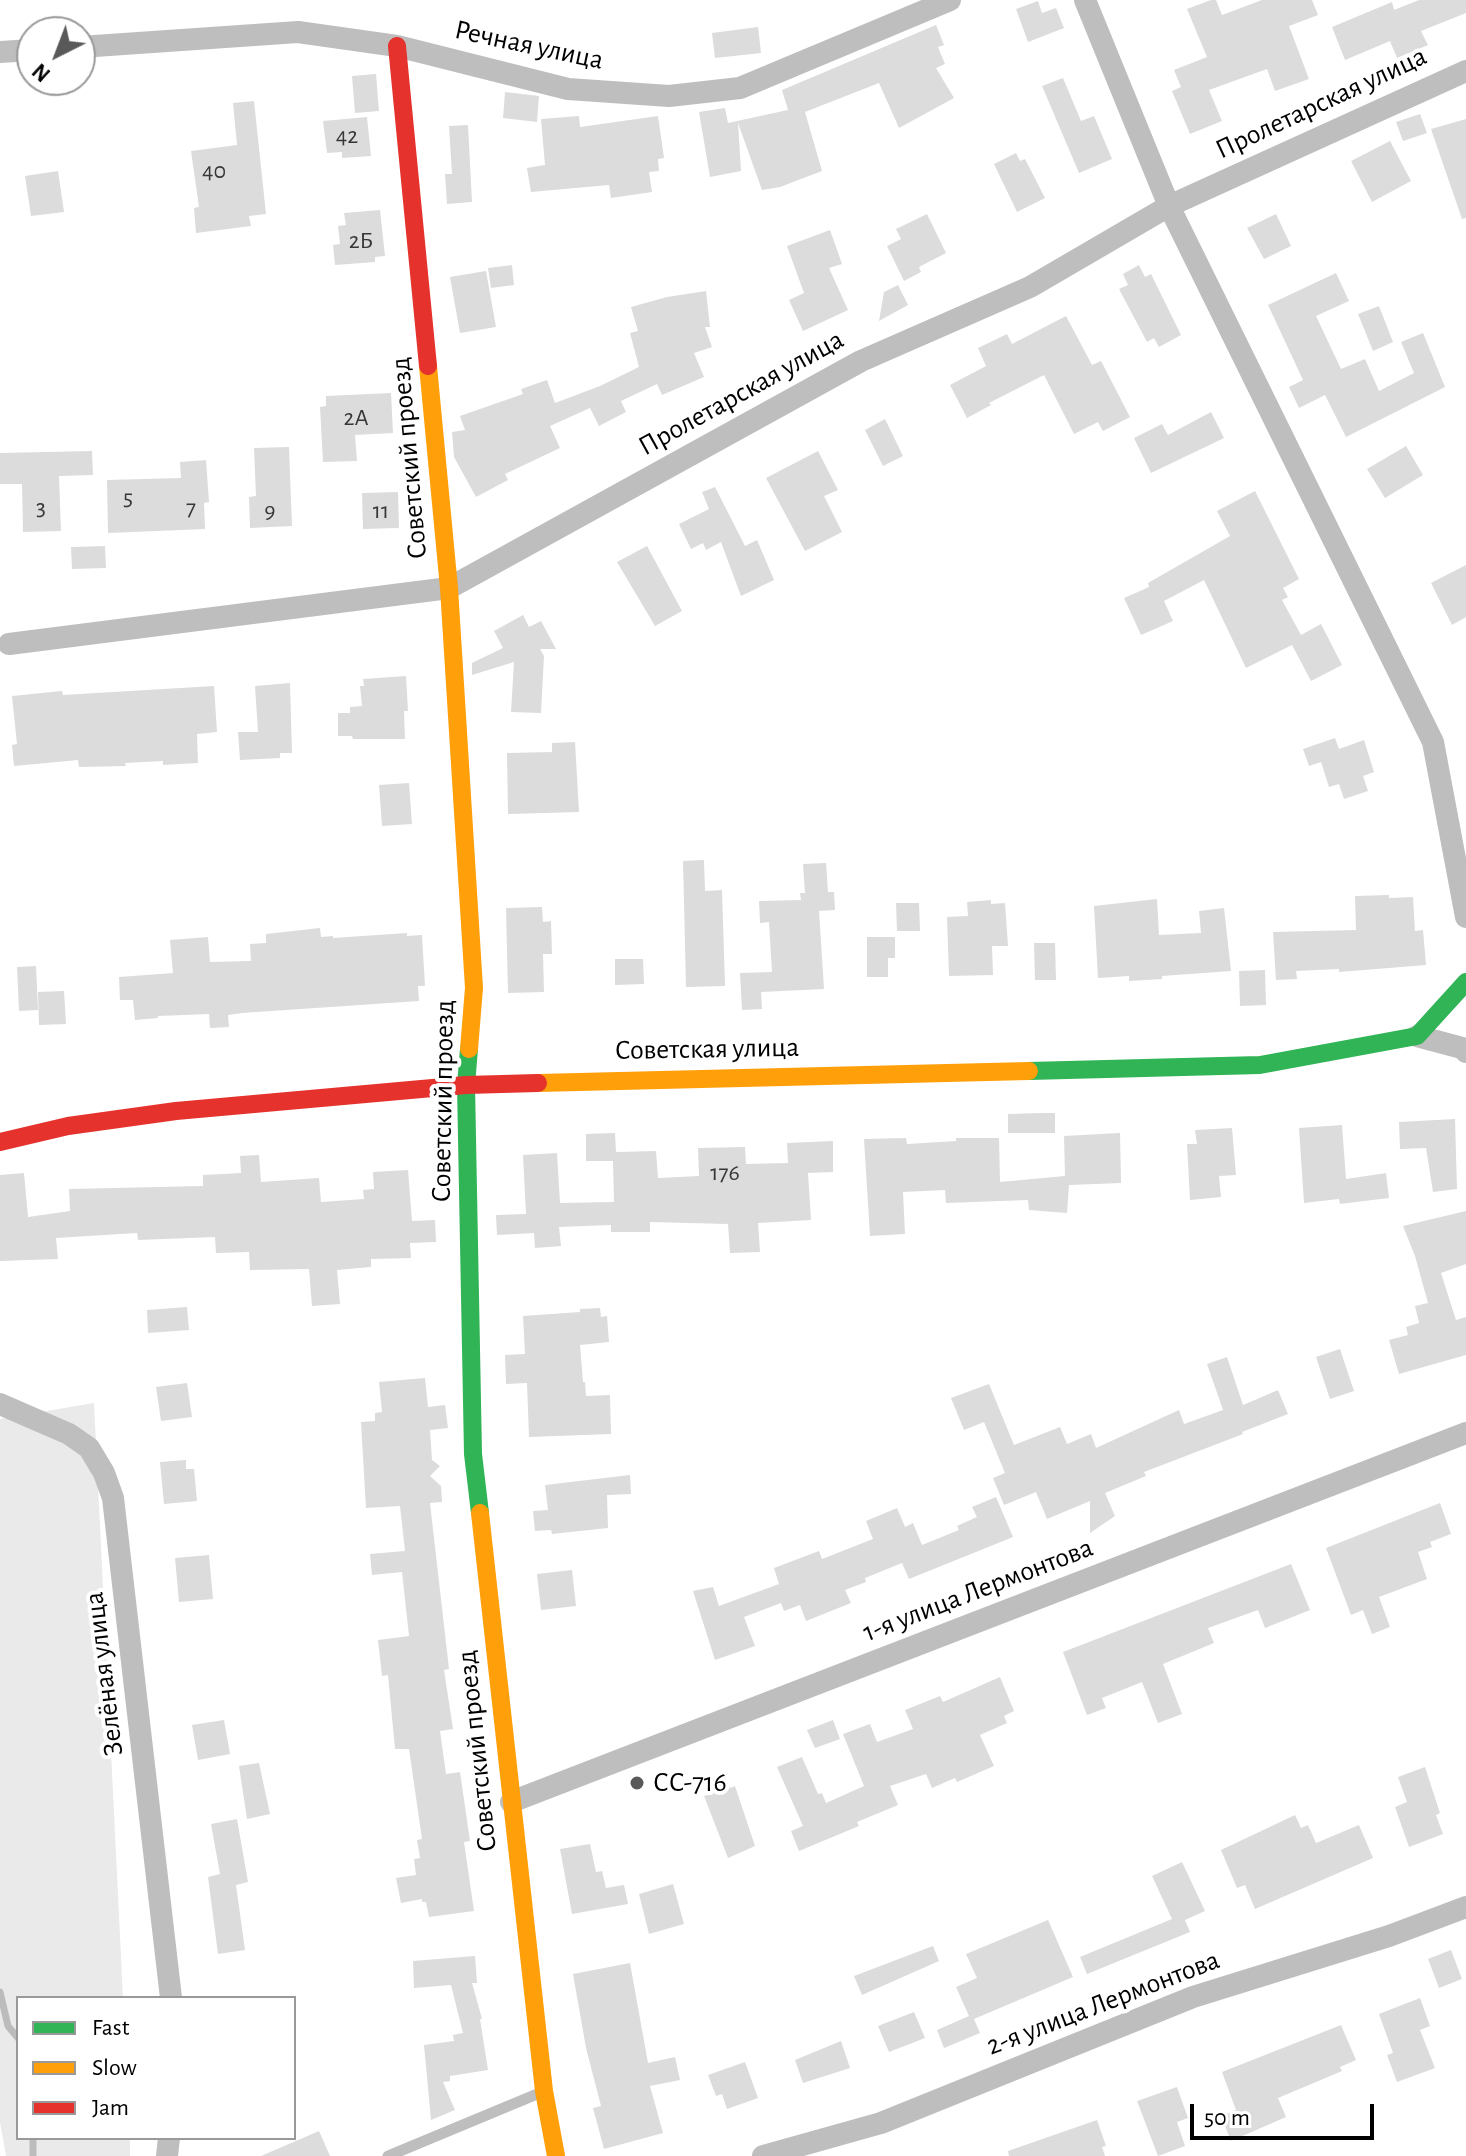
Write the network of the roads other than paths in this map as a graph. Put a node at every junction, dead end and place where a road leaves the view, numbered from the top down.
1 (950, 0) edge
2 (1085, 0) edge
3 (96, 46) edge
4 (397, 46) junction
5 (1466, 71) edge
6 (1169, 206) junction
7 (449, 588) junction
8 (9, 644) dead end
9 (1466, 917) edge
10 (1466, 982) edge
11 (1417, 1036) junction
12 (1466, 1052) edge
13 (466, 1085) junction
14 (0, 1142) edge
15 (0, 1404) edge
16 (1466, 1433) edge
17 (511, 1802) junction
18 (1466, 1907) edge
19 (171, 1996) edge
20 (544, 2091) junction
21 (388, 2156) edge
22 (556, 2156) edge
23 (763, 2156) edge

1 - 4 street, Речная улица
2 - 6 street
3 - 4 street, Речная улица
4 - 7 street, Советский проезд
5 - 6 street, Пролетарская улица
6 - 7 street, Пролетарская улица
6 - 9 street
7 - 8 street, Пролетарская улица
7 - 13 street, Советский проезд
10 - 11 street
11 - 12 street, Советская улица
11 - 13 street, Советская улица
13 - 14 street, Советская улица
13 - 17 street, Советский проезд
15 - 19 street, Зелёная улица
16 - 17 street, 1-я улица Лермонтова
17 - 20 street, Советский проезд
18 - 23 street, 2-я улица Лермонтова
20 - 21 lane
20 - 22 street, Советский проезд

